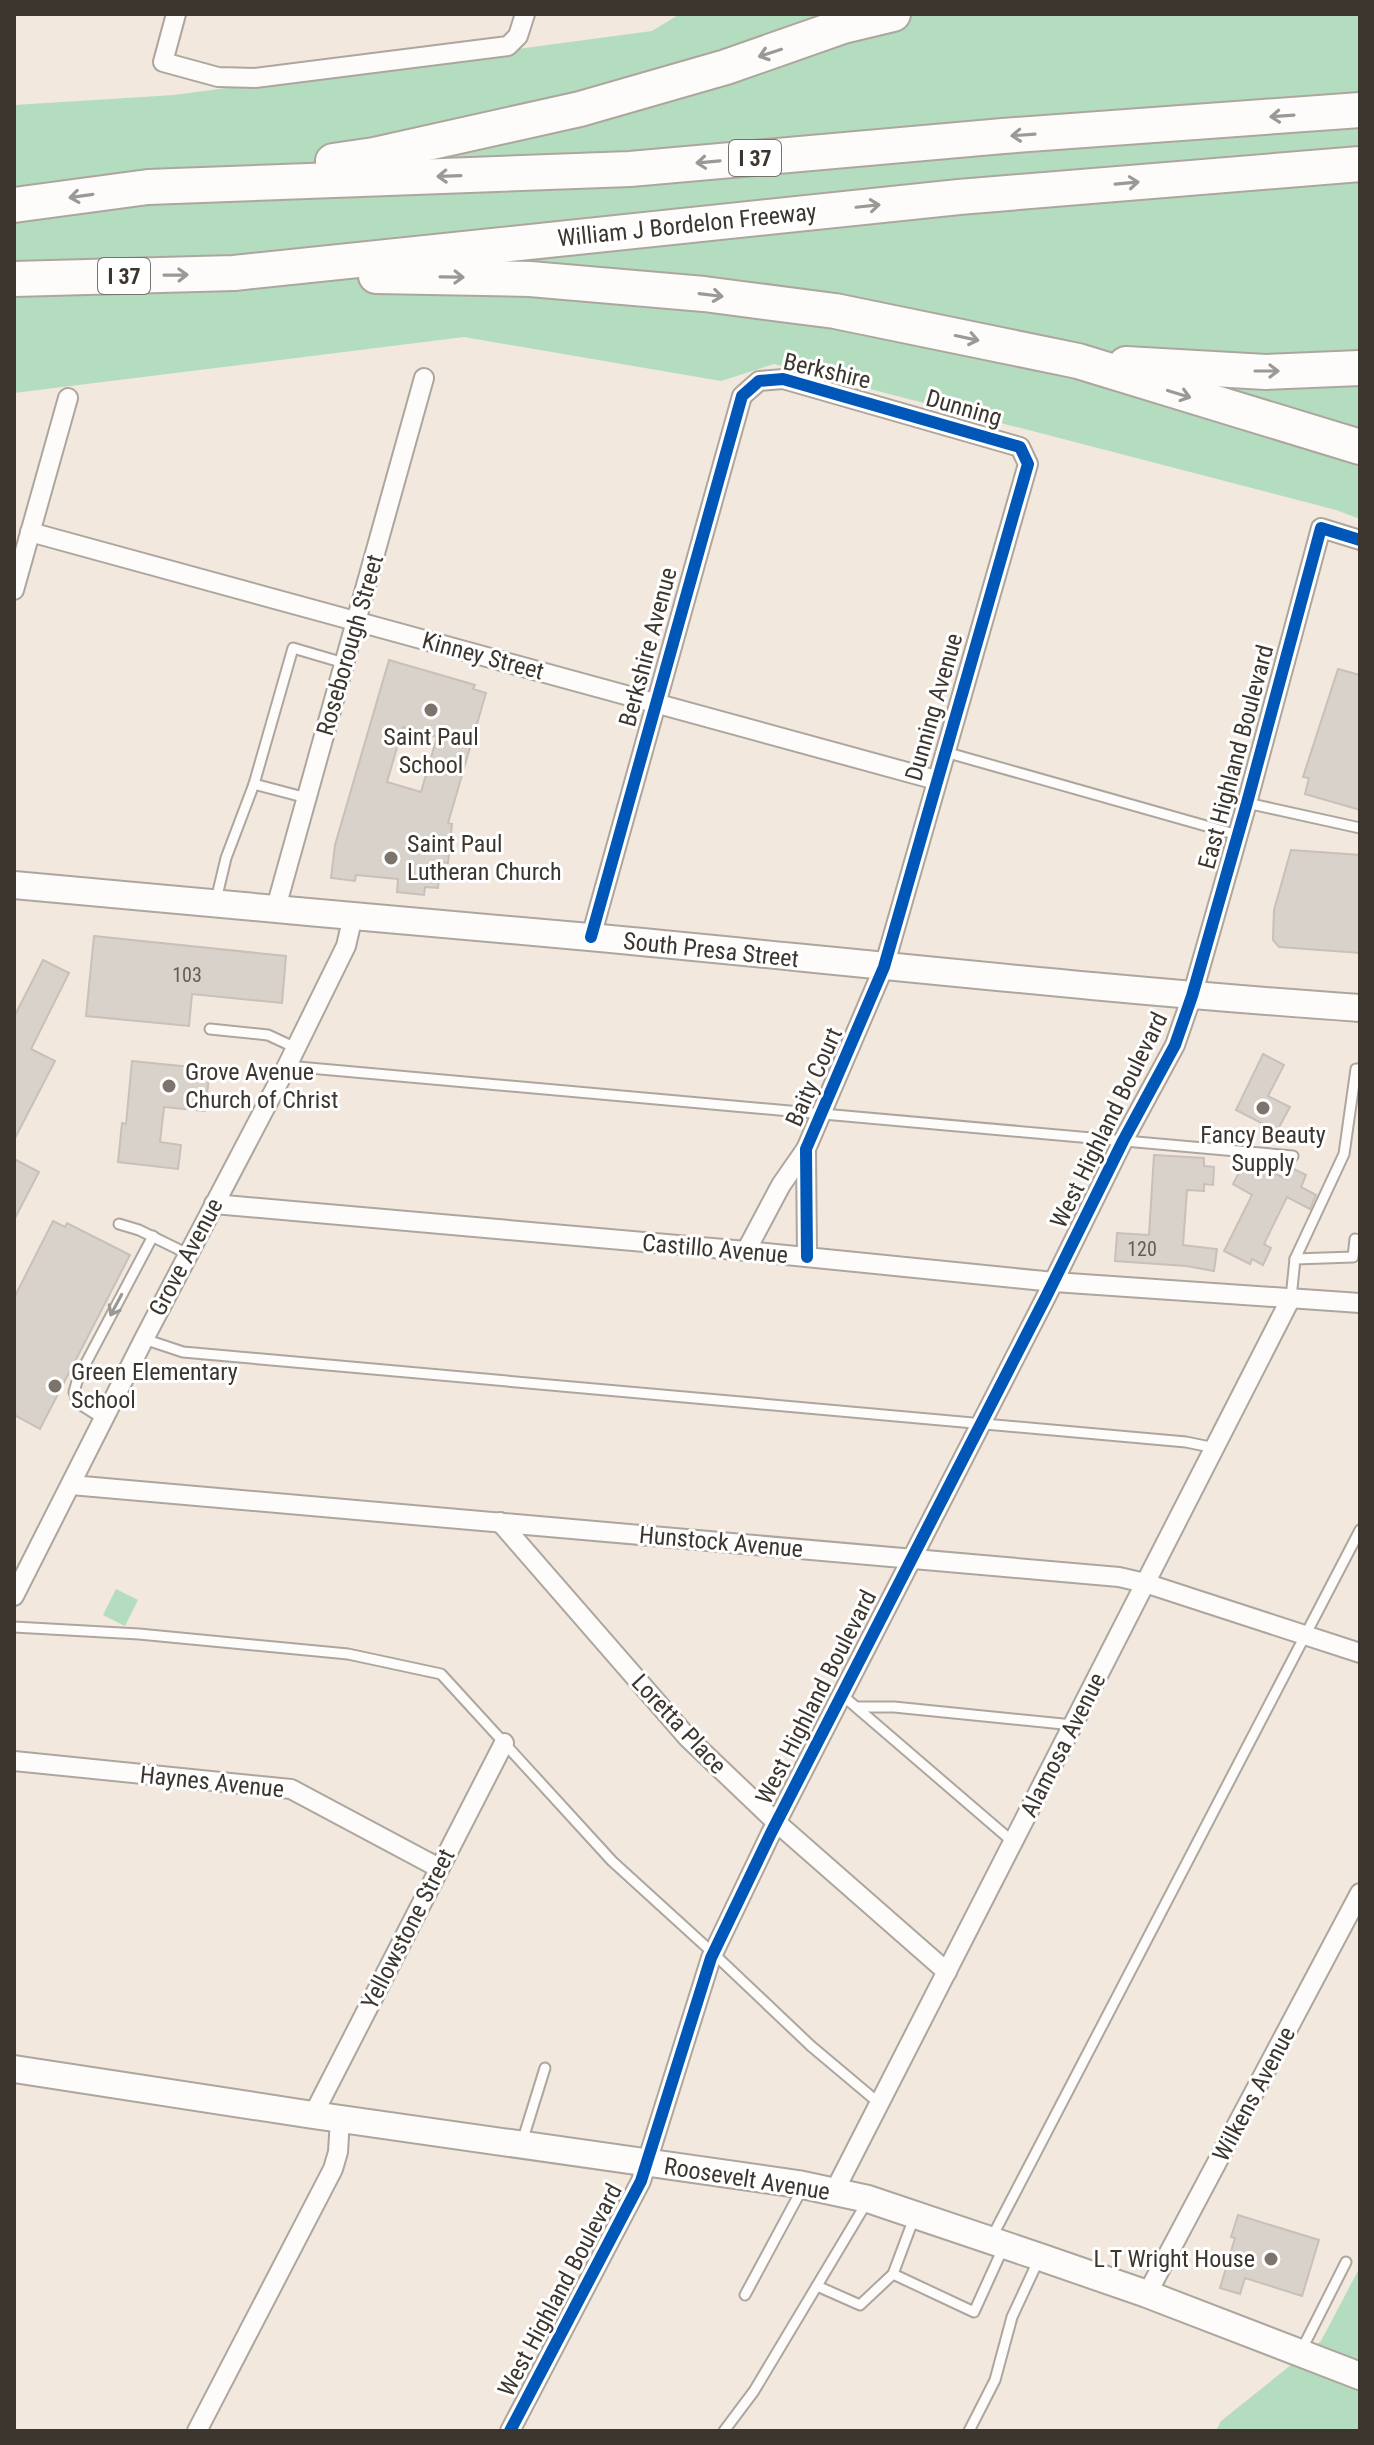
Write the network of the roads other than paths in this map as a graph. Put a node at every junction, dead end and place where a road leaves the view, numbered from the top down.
1 (176, 14) edge
2 (525, 14) edge
3 (893, 14) edge
4 (852, 20) edge
5 (1360, 110) edge
6 (1360, 164) edge
7 (148, 187) junction
8 (14, 205) edge
9 (234, 273) junction
10 (14, 279) edge
11 (1078, 361) junction
12 (1360, 368) edge
13 (424, 378) dead end
14 (764, 380) joint
15 (68, 398) dead end
16 (880, 406) joint
17 (1360, 447) edge
18 (1027, 460) joint
19 (30, 532) junction
20 (1360, 540) edge
21 (14, 590) edge
22 (356, 621) junction
23 (344, 663) junction
24 (655, 703) junction
25 (944, 752) junction
26 (936, 780) junction
27 (254, 784) junction
28 (307, 798) junction
29 (1247, 803) junction
30 (1360, 828) edge
31 (1238, 835) junction
32 (14, 885) edge
33 (215, 904) junction
34 (275, 911) junction
35 (353, 916) junction
36 (591, 937) junction
37 (884, 967) junction
38 (1192, 996) junction
39 (1360, 1008) edge
40 (210, 1029) dead end
41 (296, 1048) junction
42 (287, 1066) junction
43 (1360, 1069) edge
44 (821, 1114) junction
45 (1123, 1141) junction
46 (806, 1149) junction
47 (1293, 1156) dead end
48 (214, 1204) junction
49 (119, 1224) dead end
50 (153, 1236) junction
51 (1360, 1240) edge
52 (746, 1251) junction
53 (188, 1254) junction
54 (807, 1257) junction
55 (1295, 1259) junction
56 (1054, 1282) junction
57 (1291, 1298) junction
58 (1360, 1303) edge
59 (144, 1339) junction
60 (105, 1420) junction
61 (981, 1423) junction
62 (1215, 1448) junction
63 (71, 1485) junction
64 (500, 1522) junction
65 (1360, 1530) edge
66 (911, 1560) junction
67 (1145, 1583) junction
68 (14, 1596) edge
69 (14, 1627) edge
70 (1307, 1635) junction
71 (1360, 1653) edge
72 (842, 1695) junction
73 (857, 1707) junction
74 (1073, 1725) junction
75 (504, 1743) junction
76 (14, 1761) edge
77 (776, 1822) junction
78 (1013, 1842) junction
79 (439, 1868) junction
80 (1360, 1893) edge
81 (713, 1953) junction
82 (947, 1972) junction
83 (545, 2068) dead end
84 (14, 2069) edge
85 (880, 2104) junction
86 (313, 2115) junction
87 (340, 2119) junction
88 (521, 2145) junction
89 (647, 2164) junction
90 (803, 2186) junction
91 (834, 2192) junction
92 (868, 2199) junction
93 (915, 2215) junction
94 (997, 2243) junction
95 (1040, 2257) junction
96 (1346, 2262) dead end
97 (893, 2274) junction
98 (817, 2286) junction
99 (1147, 2294) junction
100 (745, 2295) dead end
101 (1300, 2353) junction
102 (1360, 2376) edge
103 (197, 2431) edge
104 (510, 2431) edge
105 (724, 2431) edge
106 (969, 2431) edge

1 - 2 street
3 - 4 highway
4 -> 7 highway
5 -> 7 highway, I 37
9 -> 6 highway, William J Bordelon Freeway / I 37
7 -> 8 highway, I 37
10 -> 9 highway, William J Bordelon Freeway / I 37
9 -> 11 highway
11 -> 12 highway
11 -> 17 highway
13 - 22 street, Roseborough Street
14 - 16 street, Berkshire
14 - 24 street, Berkshire Avenue
15 - 19 street
16 - 18 street, Dunning
18 - 25 street, Dunning Avenue
19 - 21 street
19 - 22 street, Kinney Street
20 - 29 street, East Highland Boulevard
22 - 23 street, Roseborough Street
22 - 24 street, Kinney Street
23 - 27 lane
23 - 28 street, Roseborough Street
24 - 26 street, Kinney Street
24 - 36 street, Berkshire Avenue
25 - 26 street, Dunning Avenue
25 - 31 lane
26 - 37 street, Dunning Avenue
27 - 28 lane
27 - 33 lane
28 - 34 street, Roseborough Street
29 - 30 lane
29 - 31 street, East Highland Boulevard
31 - 38 street, East Highland Boulevard
32 - 33 main road, South Presa Street
33 - 34 main road, South Presa Street
34 - 35 main road, South Presa Street
35 - 36 main road, South Presa Street
35 - 41 street, Grove Avenue
36 - 37 main road, South Presa Street
37 - 38 main road, South Presa Street
37 - 44 street, Baity Court
38 - 39 main road, South Presa Street
38 - 45 street, West Highland Boulevard
40 - 41 lane
41 - 42 street, Grove Avenue
42 - 44 lane
42 - 48 street, Grove Avenue
43 - 55 lane
44 - 45 lane
44 - 46 street, Baity Court
45 - 47 lane
45 - 56 street, West Highland Boulevard
46 - 52 street, Baity Court
46 - 54 street, Baity Court
48 - 52 street, Castillo Avenue
48 - 53 street, Grove Avenue
49 - 50 lane
50 - 53 lane
50 -> 60 lane
51 - 55 lane
52 - 54 street, Castillo Avenue
53 - 59 street, Grove Avenue
54 - 56 street, Castillo Avenue
55 - 57 lane
56 - 57 street, Castillo Avenue
56 - 61 street, West Highland Boulevard
57 - 58 street, Castillo Avenue
57 - 62 street, Alamosa Avenue
59 - 60 street, Grove Avenue
59 - 61 lane
60 - 63 street, Grove Avenue
61 - 62 lane
61 - 66 street, West Highland Boulevard
62 - 67 street, Alamosa Avenue
63 - 64 street, Hunstock Avenue
63 - 68 street, Grove Avenue
64 - 66 street, Hunstock Avenue
64 - 77 street, Loretta Place
65 - 70 lane
66 - 67 street, Hunstock Avenue
66 - 72 street, West Highland Boulevard
67 - 70 street, Hunstock Avenue
67 - 74 street, Alamosa Avenue
69 - 75 lane
70 - 71 street, Hunstock Avenue
70 - 94 lane
72 - 73 lane
72 - 77 street, West Highland Boulevard
73 - 74 lane
73 - 78 lane
74 - 78 street, Alamosa Avenue
75 - 79 street, Yellowstone Street
75 - 81 lane
76 - 79 street, Haynes Avenue
77 - 81 street, West Highland Boulevard
77 - 82 street, Loretta Place
78 - 82 street, Alamosa Avenue
79 - 86 street, Yellowstone Street
80 - 99 street, Wilkens Avenue
81 - 85 lane
81 - 89 street, West Highland Boulevard
82 - 85 street, Alamosa Avenue
83 - 88 lane
84 - 86 main road, Roosevelt Avenue
85 - 91 street, Alamosa Avenue
86 - 87 main road, Roosevelt Avenue
87 - 88 main road, Roosevelt Avenue
87 - 103 street
88 - 89 main road, Roosevelt Avenue
89 - 90 main road, Roosevelt Avenue
89 - 104 street, West Highland Boulevard
90 - 91 main road, Roosevelt Avenue
90 - 100 lane
91 - 92 main road, Roosevelt Avenue
92 - 93 main road, Roosevelt Avenue
92 - 98 lane
93 - 94 main road, Roosevelt Avenue
93 - 97 lane
94 - 95 main road, Roosevelt Avenue
94 - 97 lane
95 - 99 main road, Roosevelt Avenue
95 - 106 lane
96 - 101 lane
97 - 98 lane
98 - 105 lane
99 - 101 main road, Roosevelt Avenue
101 - 102 main road, Roosevelt Avenue

